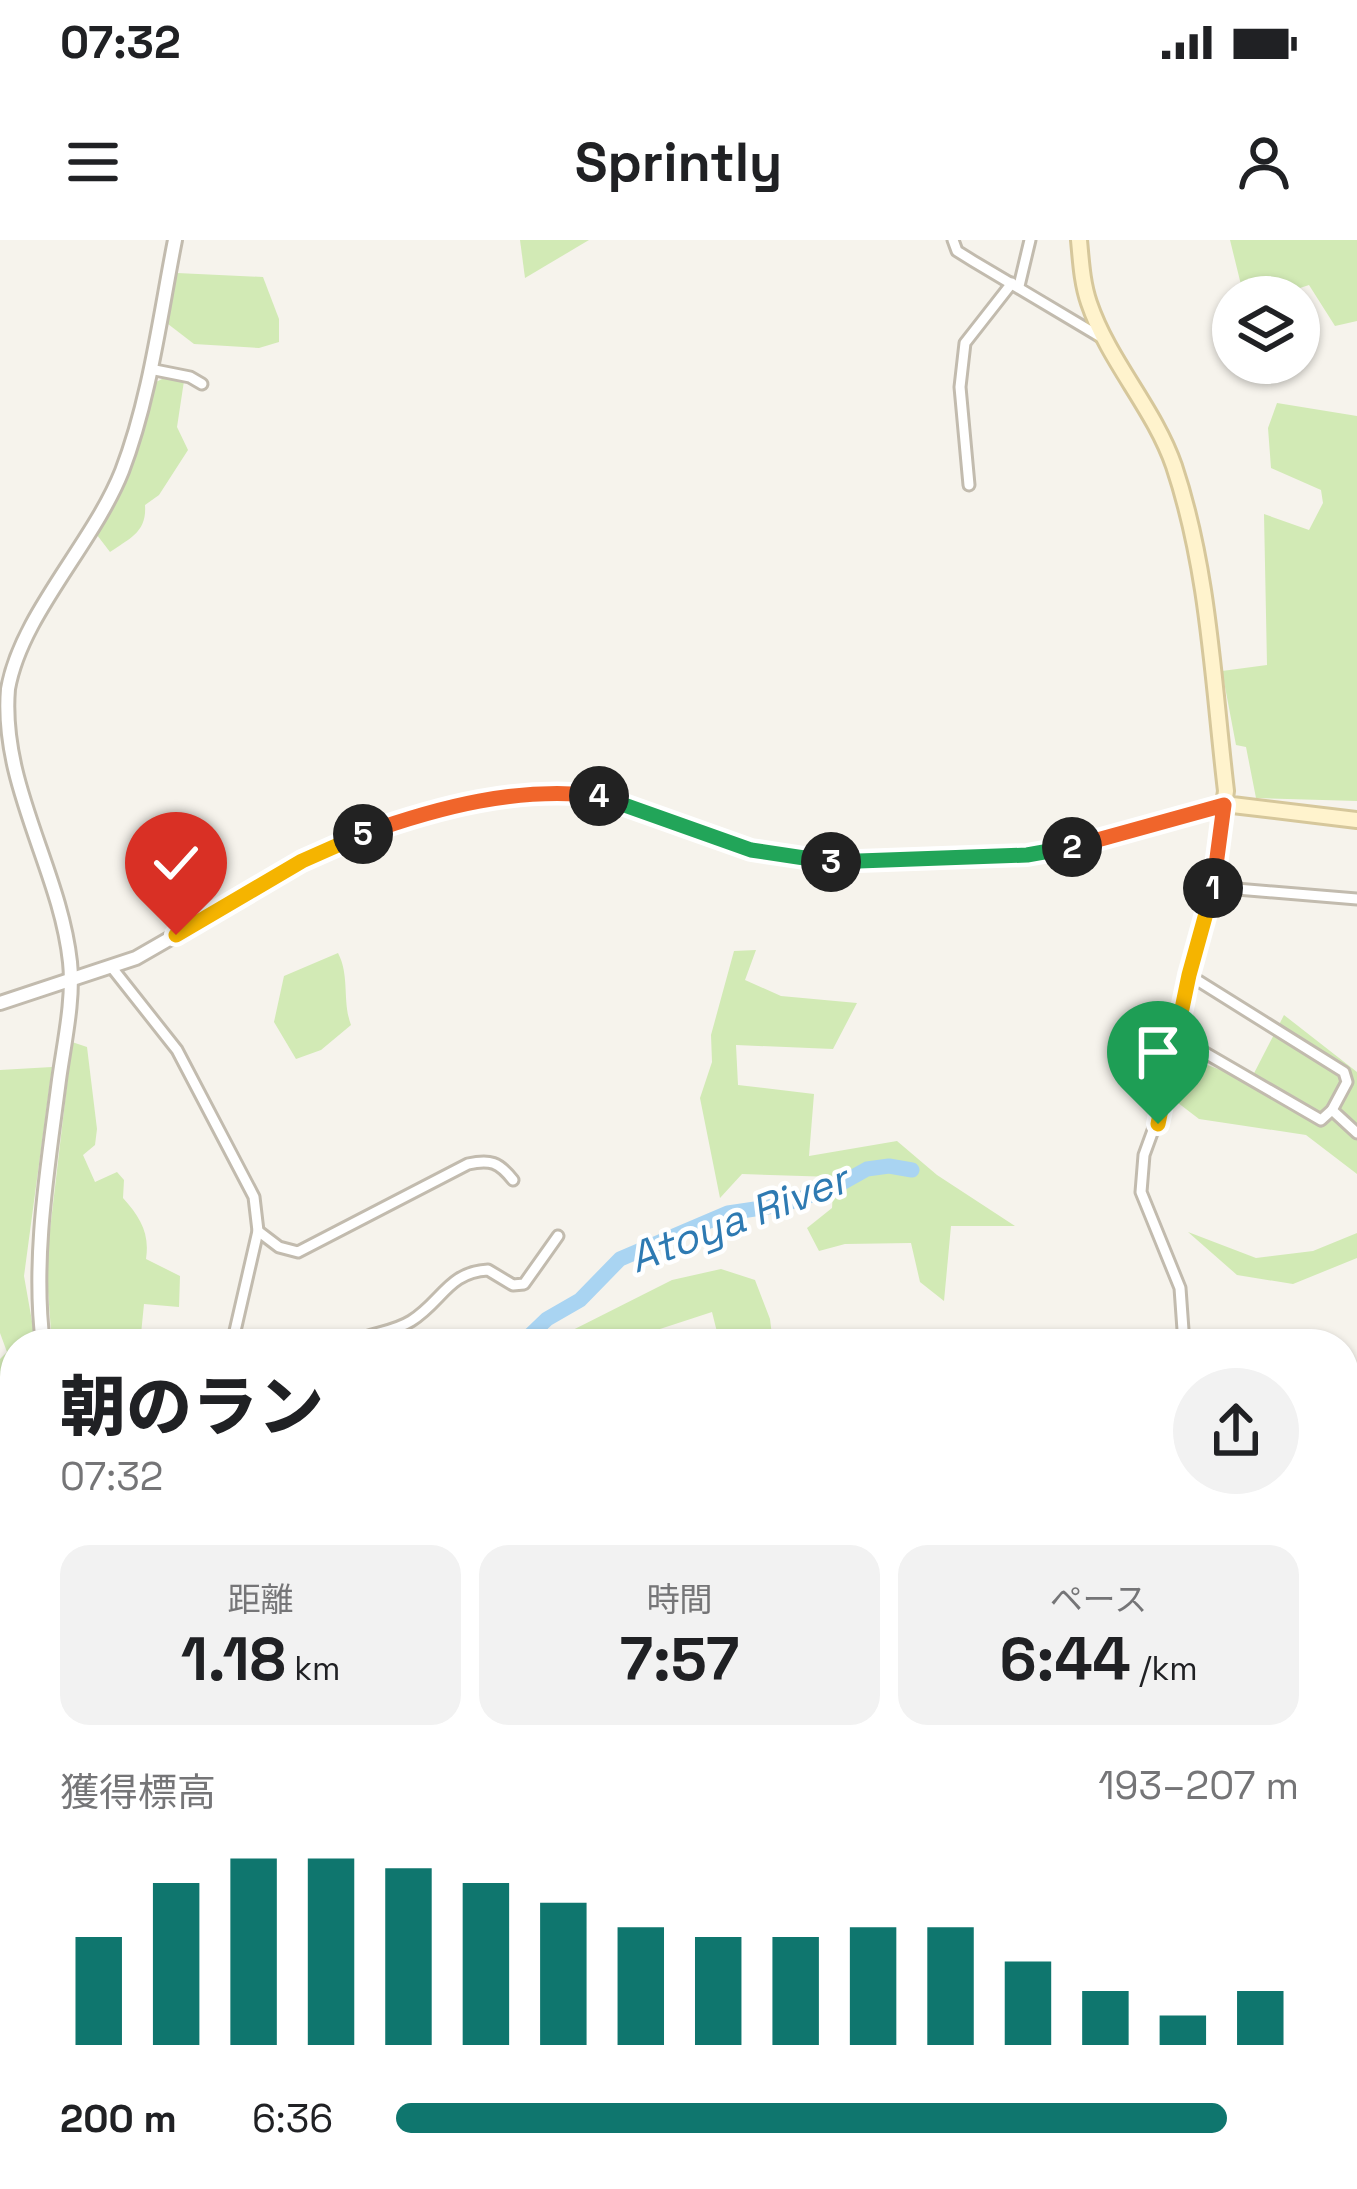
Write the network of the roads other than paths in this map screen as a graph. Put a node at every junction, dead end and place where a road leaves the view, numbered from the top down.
1 (175, 240) edge
2 (953, 240) edge
3 (1030, 240) edge
4 (1079, 240) edge
5 (1015, 285) junction
6 (1104, 339) junction
7 (148, 369) junction
8 (202, 384) dead end
9 (969, 485) dead end
10 (1224, 805) junction
11 (1357, 820) edge
12 (1213, 886) junction
13 (1357, 898) edge
14 (112, 969) junction
15 (1189, 975) junction
16 (71, 981) junction
17 (0, 1003) edge
18 (1176, 1036) junction
19 (1345, 1088) junction
20 (1357, 1099) edge
21 (1332, 1110) junction
22 (1357, 1133) edge
23 (513, 1180) dead end
24 (258, 1232) junction
25 (558, 1237) dead end
26 (43, 1329) edge
27 (235, 1329) edge
28 (398, 1329) edge
29 (1183, 1329) edge

1 - 7 street
2 - 5 street
3 - 5 street
4 - 6 main road
5 - 6 street
5 - 9 street
6 - 10 main road
7 - 8 street
7 - 16 street
10 - 11 main road
10 - 12 street
10 - 14 street
12 - 13 street
12 - 15 street
14 - 16 street
14 - 24 street
15 - 18 street
15 - 19 street
16 - 17 street
16 - 26 street
18 - 21 street
18 - 29 street
19 - 20 street
19 - 21 street
21 - 22 street
23 - 24 street
24 - 27 street
25 - 28 street

